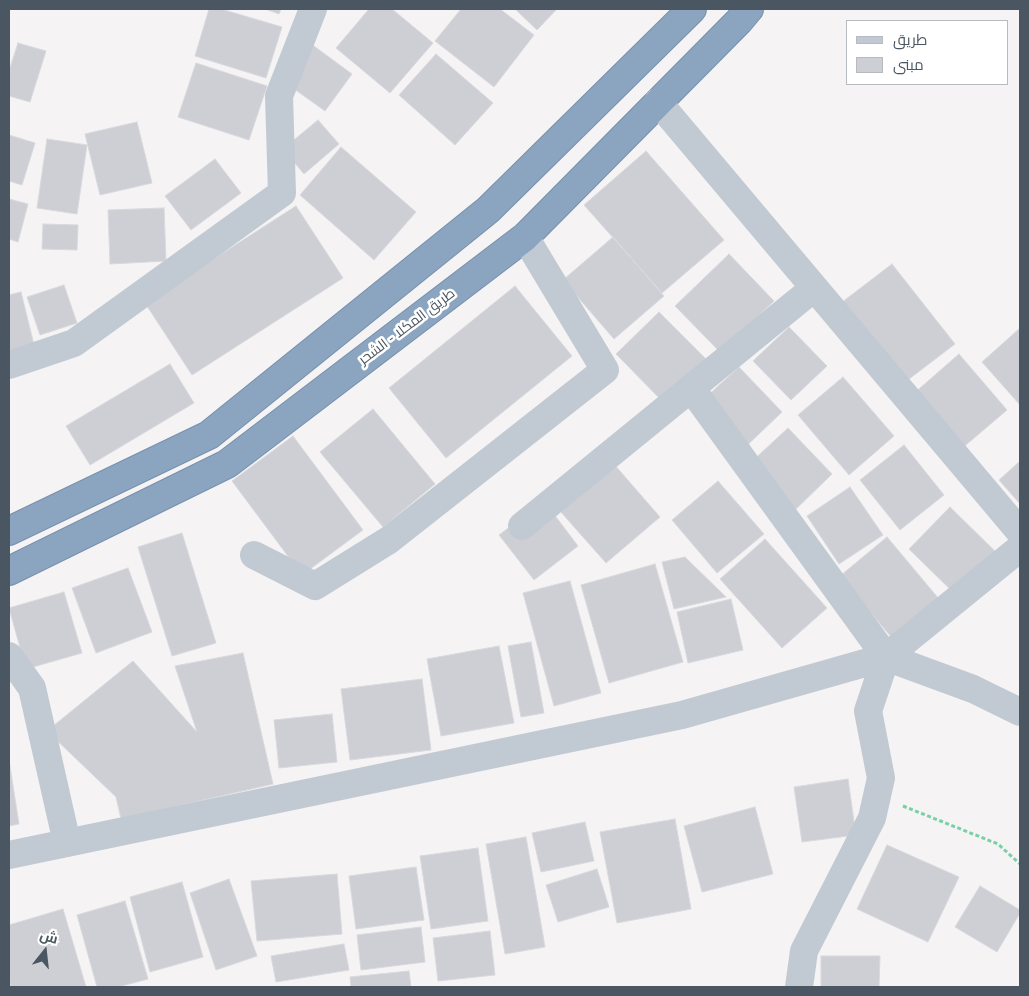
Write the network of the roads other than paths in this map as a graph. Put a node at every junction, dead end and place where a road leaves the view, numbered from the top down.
1 (313, 9) edge
2 (692, 9) edge
3 (737, 13) edge
4 (658, 102) junction
5 (525, 237) junction
6 (814, 288) junction
7 (9, 365) edge
8 (691, 388) junction
9 (522, 526) dead end
10 (9, 531) edge
11 (1020, 532) edge
12 (1020, 548) edge
13 (254, 555) dead end
14 (9, 570) edge
15 (9, 656) edge
16 (886, 657) junction
17 (1020, 712) edge
18 (67, 843) junction
19 (9, 855) edge
20 (799, 987) edge

1 - 7 street
2 - 10 highway
3 - 4 highway, طريق المكلا - الشحر
4 - 5 highway, طريق المكلا - الشحر
4 - 6 street
5 - 13 street
5 - 14 highway, طريق المكلا - الشحر
6 - 8 street
6 - 11 street
8 - 9 street
8 - 16 street
12 - 16 street
15 - 18 street
16 - 17 street
16 - 18 street
16 - 20 street
18 - 19 street

